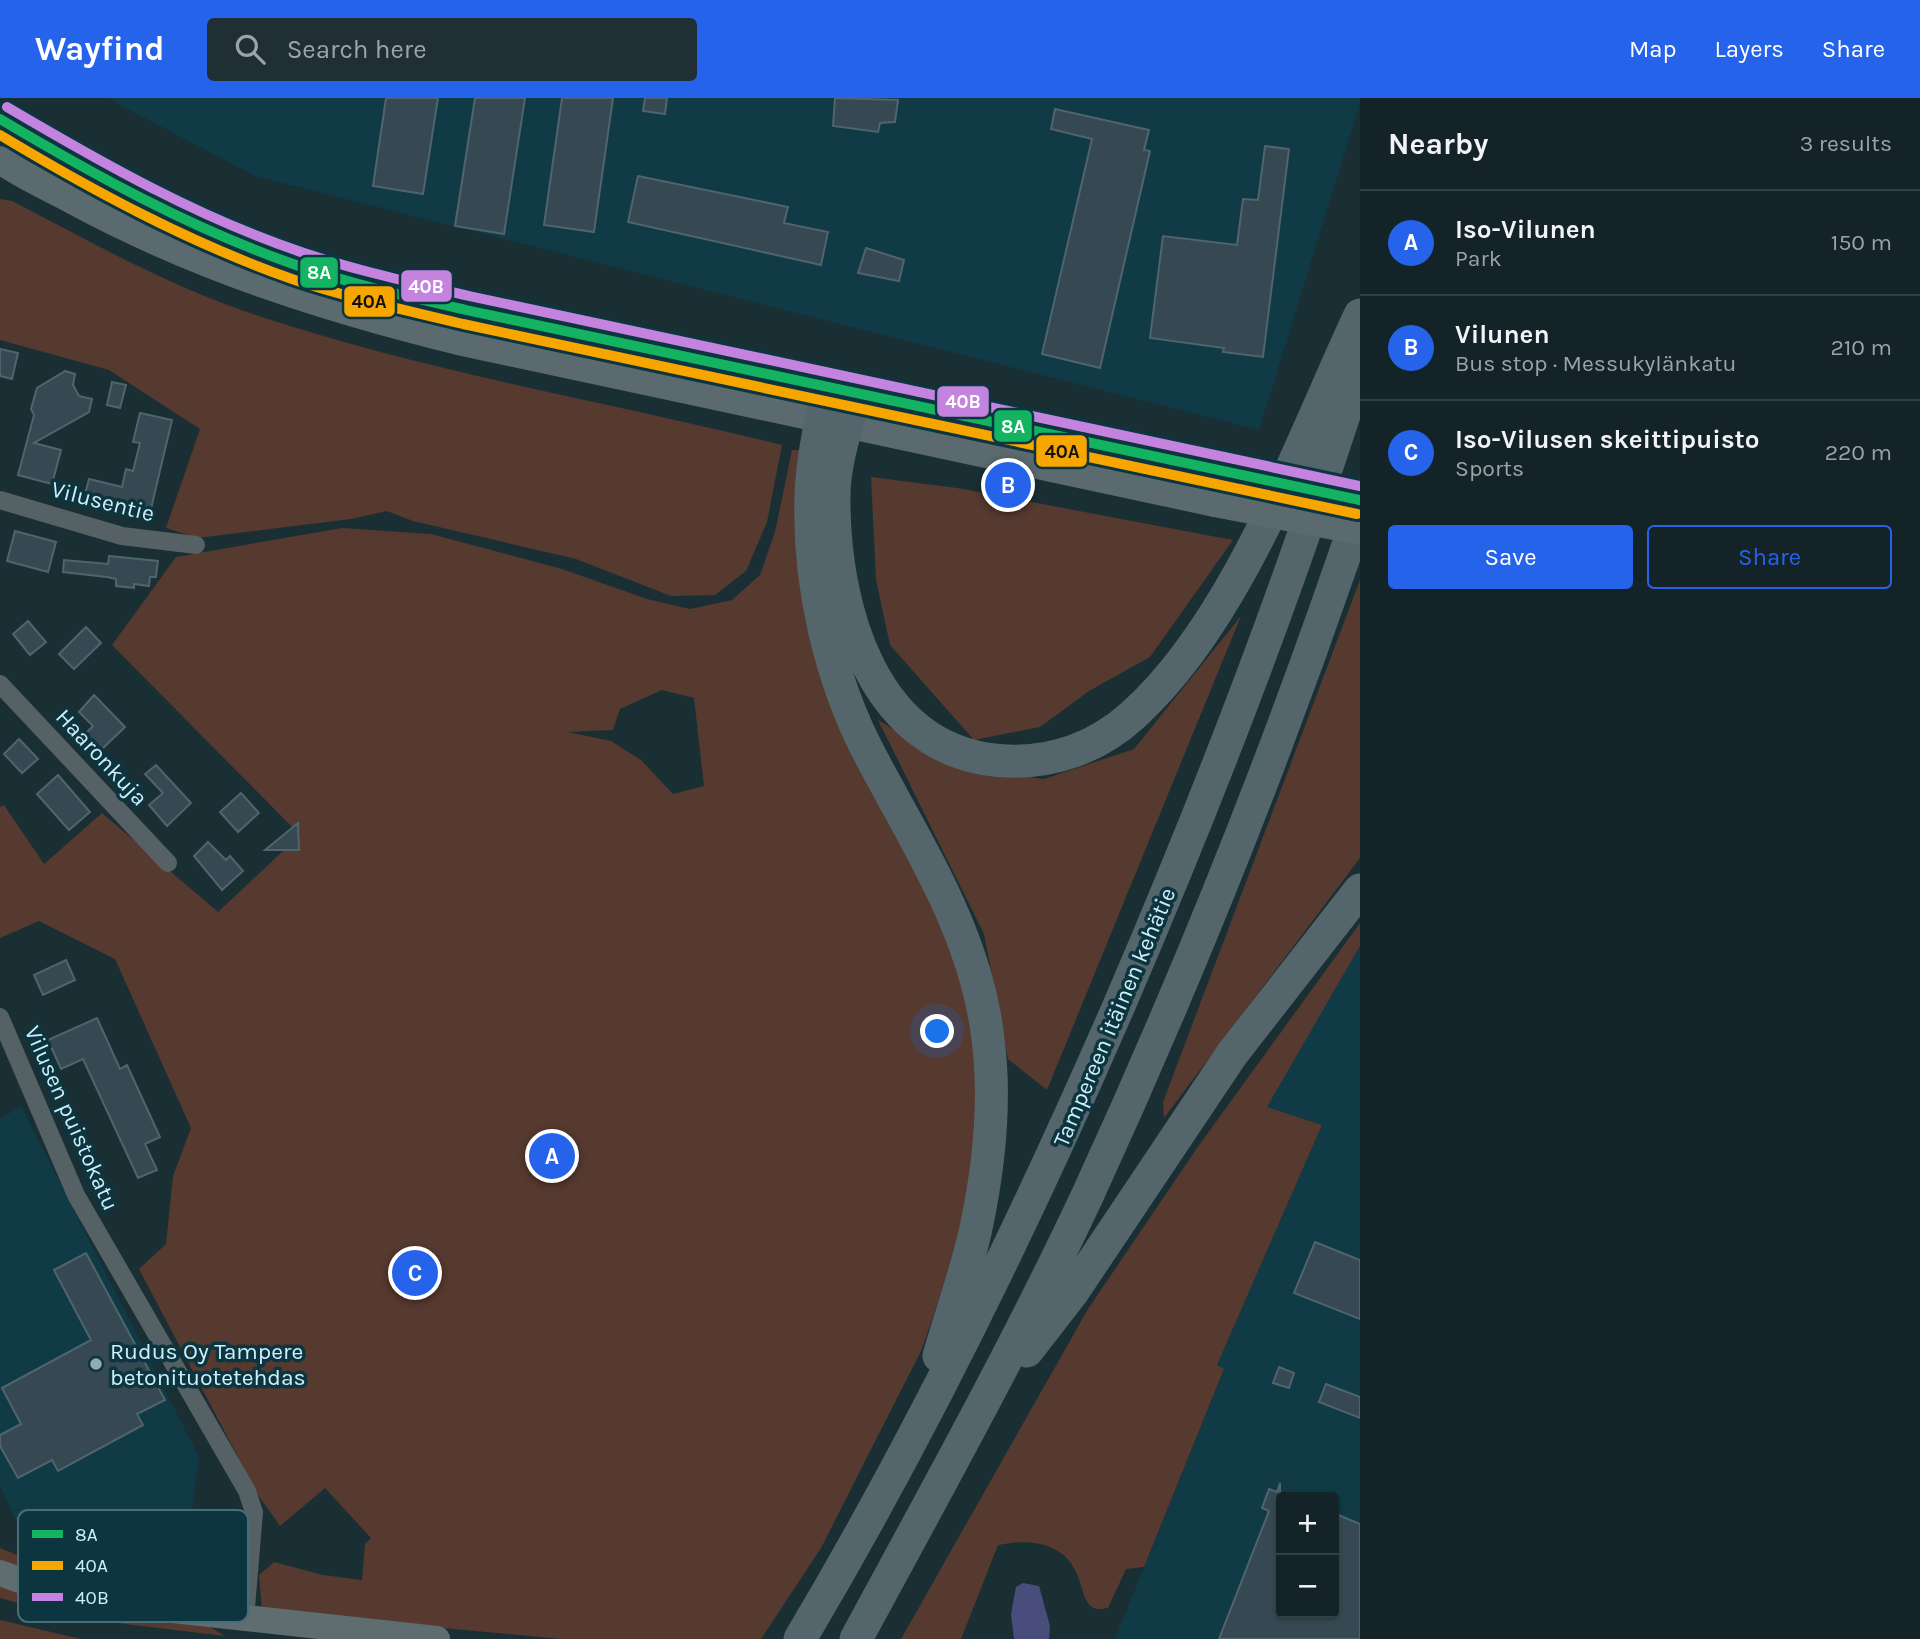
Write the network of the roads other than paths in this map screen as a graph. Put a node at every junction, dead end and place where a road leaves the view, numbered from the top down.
1 (0, 119) edge
2 (0, 160) edge
3 (1360, 315) edge
4 (1360, 365) edge
5 (839, 405) junction
6 (1360, 500) edge
7 (1, 503) edge
8 (1360, 510) edge
9 (1360, 531) edge
10 (196, 545) dead end
11 (0, 684) edge
12 (168, 863) dead end
13 (1360, 890) edge
14 (0, 1017) edge
15 (978, 1413) junction
16 (919, 1429) junction
17 (0, 1573) edge
18 (18, 1579) edge
19 (248, 1582) edge
20 (207, 1622) edge
21 (244, 1629) edge
22 (437, 1639) edge
23 (800, 1639) edge
24 (856, 1639) edge

1 - 5 main road
2 - 5 main road
3 - 5 highway
4 - 16 highway, Tampereen itäinen kehätie
5 - 6 main road, bridge
5 - 9 main road, bridge
5 - 16 highway
7 - 10 street, Vilusentie
8 - 15 highway, Tampereen itäinen kehätie
11 - 12 street, Haaronkuja
13 - 15 highway
14 - 19 street, Vilusen puistokatu
15 - 24 highway, Tampereen itäinen kehätie
16 - 23 highway, Tampereen itäinen kehätie
17 - 18 main road
20 - 21 main road
21 - 22 main road

